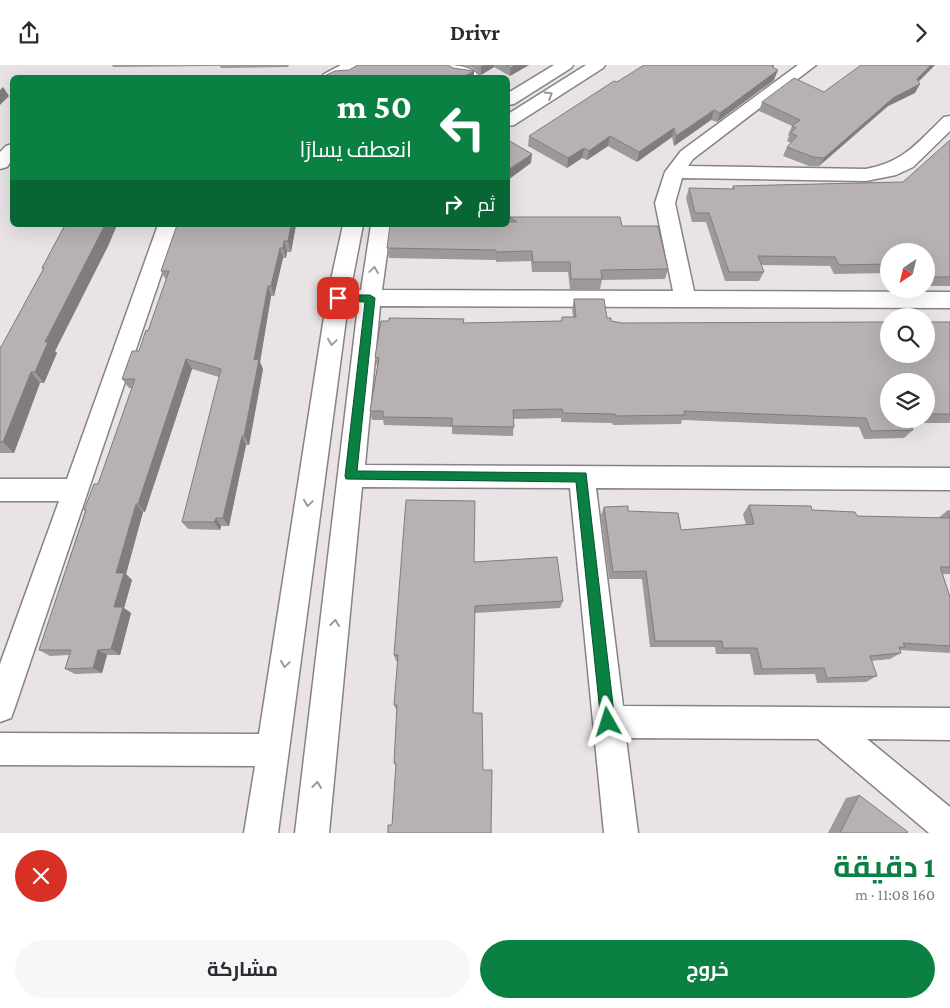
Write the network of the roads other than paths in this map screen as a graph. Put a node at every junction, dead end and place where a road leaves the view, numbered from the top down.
1 (354, 65) edge
2 (450, 65) edge
3 (565, 65) edge
4 (597, 65) edge
5 (808, 65) edge
6 (334, 75) edge
7 (468, 75) edge
8 (510, 97) edge
9 (510, 99) edge
10 (528, 108) junction
11 (510, 120) edge
12 (950, 121) edge
13 (10, 152) edge
14 (0, 163) edge
15 (674, 172) junction
16 (167, 227) edge
17 (353, 227) edge
18 (382, 227) edge
19 (338, 298) junction
20 (370, 298) junction
21 (685, 299) junction
22 (950, 301) edge
23 (350, 476) junction
24 (582, 477) junction
25 (950, 479) edge
26 (0, 490) edge
27 (76, 490) junction
28 (0, 707) edge
29 (608, 722) junction
30 (823, 723) junction
31 (950, 724) edge
32 (0, 749) edge
33 (273, 750) junction
34 (950, 829) edge
35 (262, 833) edge
36 (312, 833) edge
37 (621, 833) edge

1 - 6 street
2 - 7 street
3 - 8 street
10 -> 4 street
5 - 15 street
9 - 10 street
10 - 11 street
12 - 15 street
13 - 14 street
15 - 21 street
16 - 27 street
17 - 19 street
20 -> 18 street
19 - 20 street
19 -> 33 street
20 - 21 street
20 - 23 street
21 - 22 street
23 - 24 street
36 -> 23 street
24 - 25 street
24 - 29 street
26 - 27 street
27 - 28 street
29 - 30 street
29 - 37 street
30 - 31 street
30 - 34 street
32 - 33 street
33 - 35 street

